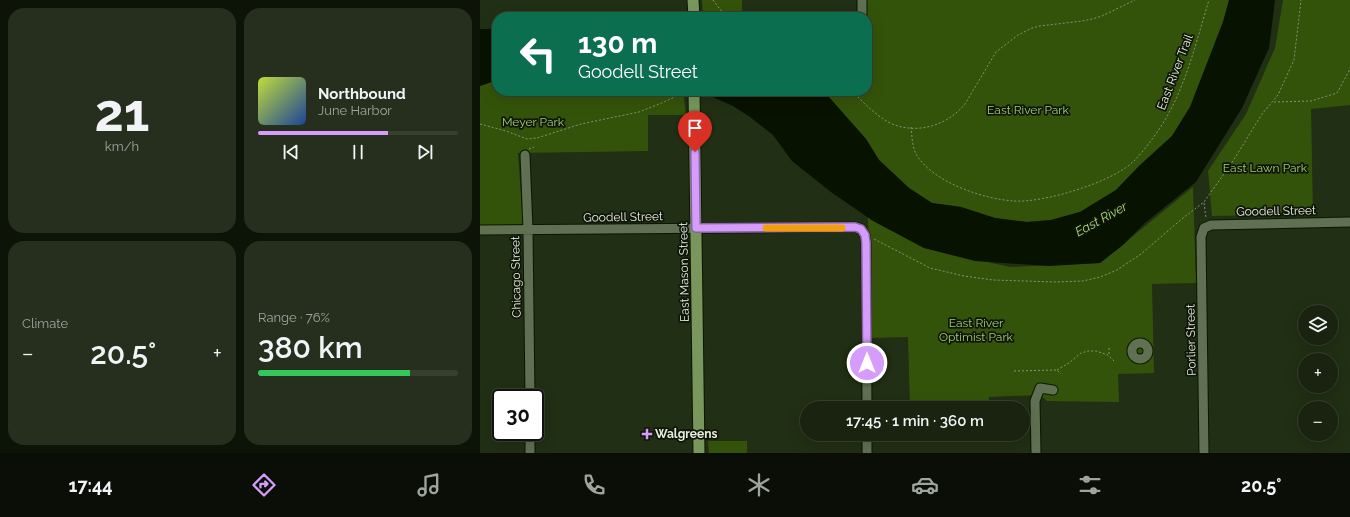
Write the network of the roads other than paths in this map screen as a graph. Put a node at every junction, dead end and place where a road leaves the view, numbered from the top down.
1 (693, 0) edge
2 (862, 0) edge
3 (694, 12) edge
4 (862, 12) edge
5 (690, 96) edge
6 (525, 155) dead end
7 (1350, 222) edge
8 (1206, 227) joint
9 (696, 228) junction
10 (480, 230) edge
11 (528, 230) junction
12 (530, 389) edge
13 (1053, 390) dead end
14 (867, 401) edge
15 (530, 441) edge
16 (867, 441) edge
17 (530, 453) edge
18 (699, 453) edge
19 (868, 453) edge
20 (1036, 453) edge
21 (1204, 453) edge

1 - 3 main road
2 - 4 street
5 - 9 main road, East Mason Street
6 - 11 street, Chicago Street
7 - 8 street, Goodell Street
8 - 21 street, Porlier Street
9 - 11 street, Goodell Street
9 - 14 street, Goodell Street
9 - 18 main road, East Mason Street
10 - 11 street, Goodell Street
11 - 12 street, Chicago Street
13 - 20 street
15 - 17 street
16 - 19 street

